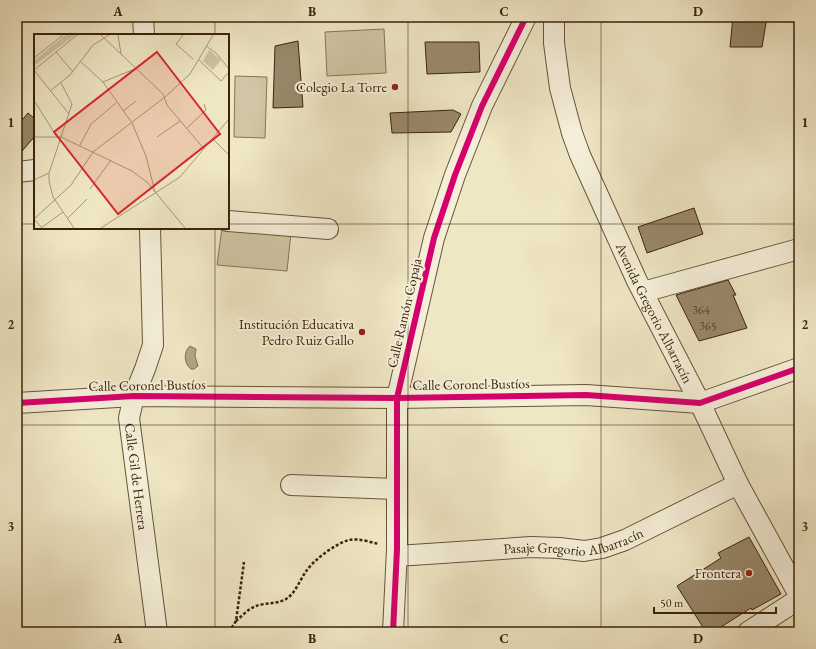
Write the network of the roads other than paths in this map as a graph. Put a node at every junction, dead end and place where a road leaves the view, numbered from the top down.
1 (143, 17) edge
2 (526, 17) edge
3 (554, 17) edge
4 (144, 34) edge
5 (34, 170) edge
6 (17, 172) edge
7 (229, 222) edge
8 (150, 229) edge
9 (328, 229) dead end
10 (799, 249) edge
11 (643, 292) junction
12 (799, 368) edge
13 (134, 396) junction
14 (397, 398) junction
15 (17, 402) edge
16 (700, 402) junction
17 (738, 484) junction
18 (291, 485) dead end
19 (396, 489) junction
20 (397, 552) junction
21 (799, 595) edge
22 (799, 599) edge
23 (157, 632) edge
24 (393, 632) edge
25 (748, 632) edge

1 - 4 street
2 - 14 street, Calle Ramón Copaja
3 - 11 street, Avenida Gregorio Albarracín
5 - 6 street
7 - 9 street
8 - 13 street, Calle Gil de Herrera
10 - 11 street
11 - 16 street, Avenida Gregorio Albarracín
12 - 16 street, Calle Coronel Bustíos
13 - 14 street, Calle Coronel Bustíos
13 - 15 street, Calle Coronel Bustíos
13 - 23 street, Calle Gil de Herrera
14 - 16 street, Calle Coronel Bustíos
14 - 19 street, Calle Ramón Copaja
16 - 17 street, Avenida Gregorio Albarracín
17 - 20 street, Pasaje Gregorio Albarracín
17 - 21 street, Avenida Gregorio Albarracín
18 - 19 street
19 - 20 street, Calle Ramón Copaja
20 - 24 street, Calle Ramón Copaja
22 - 25 street

